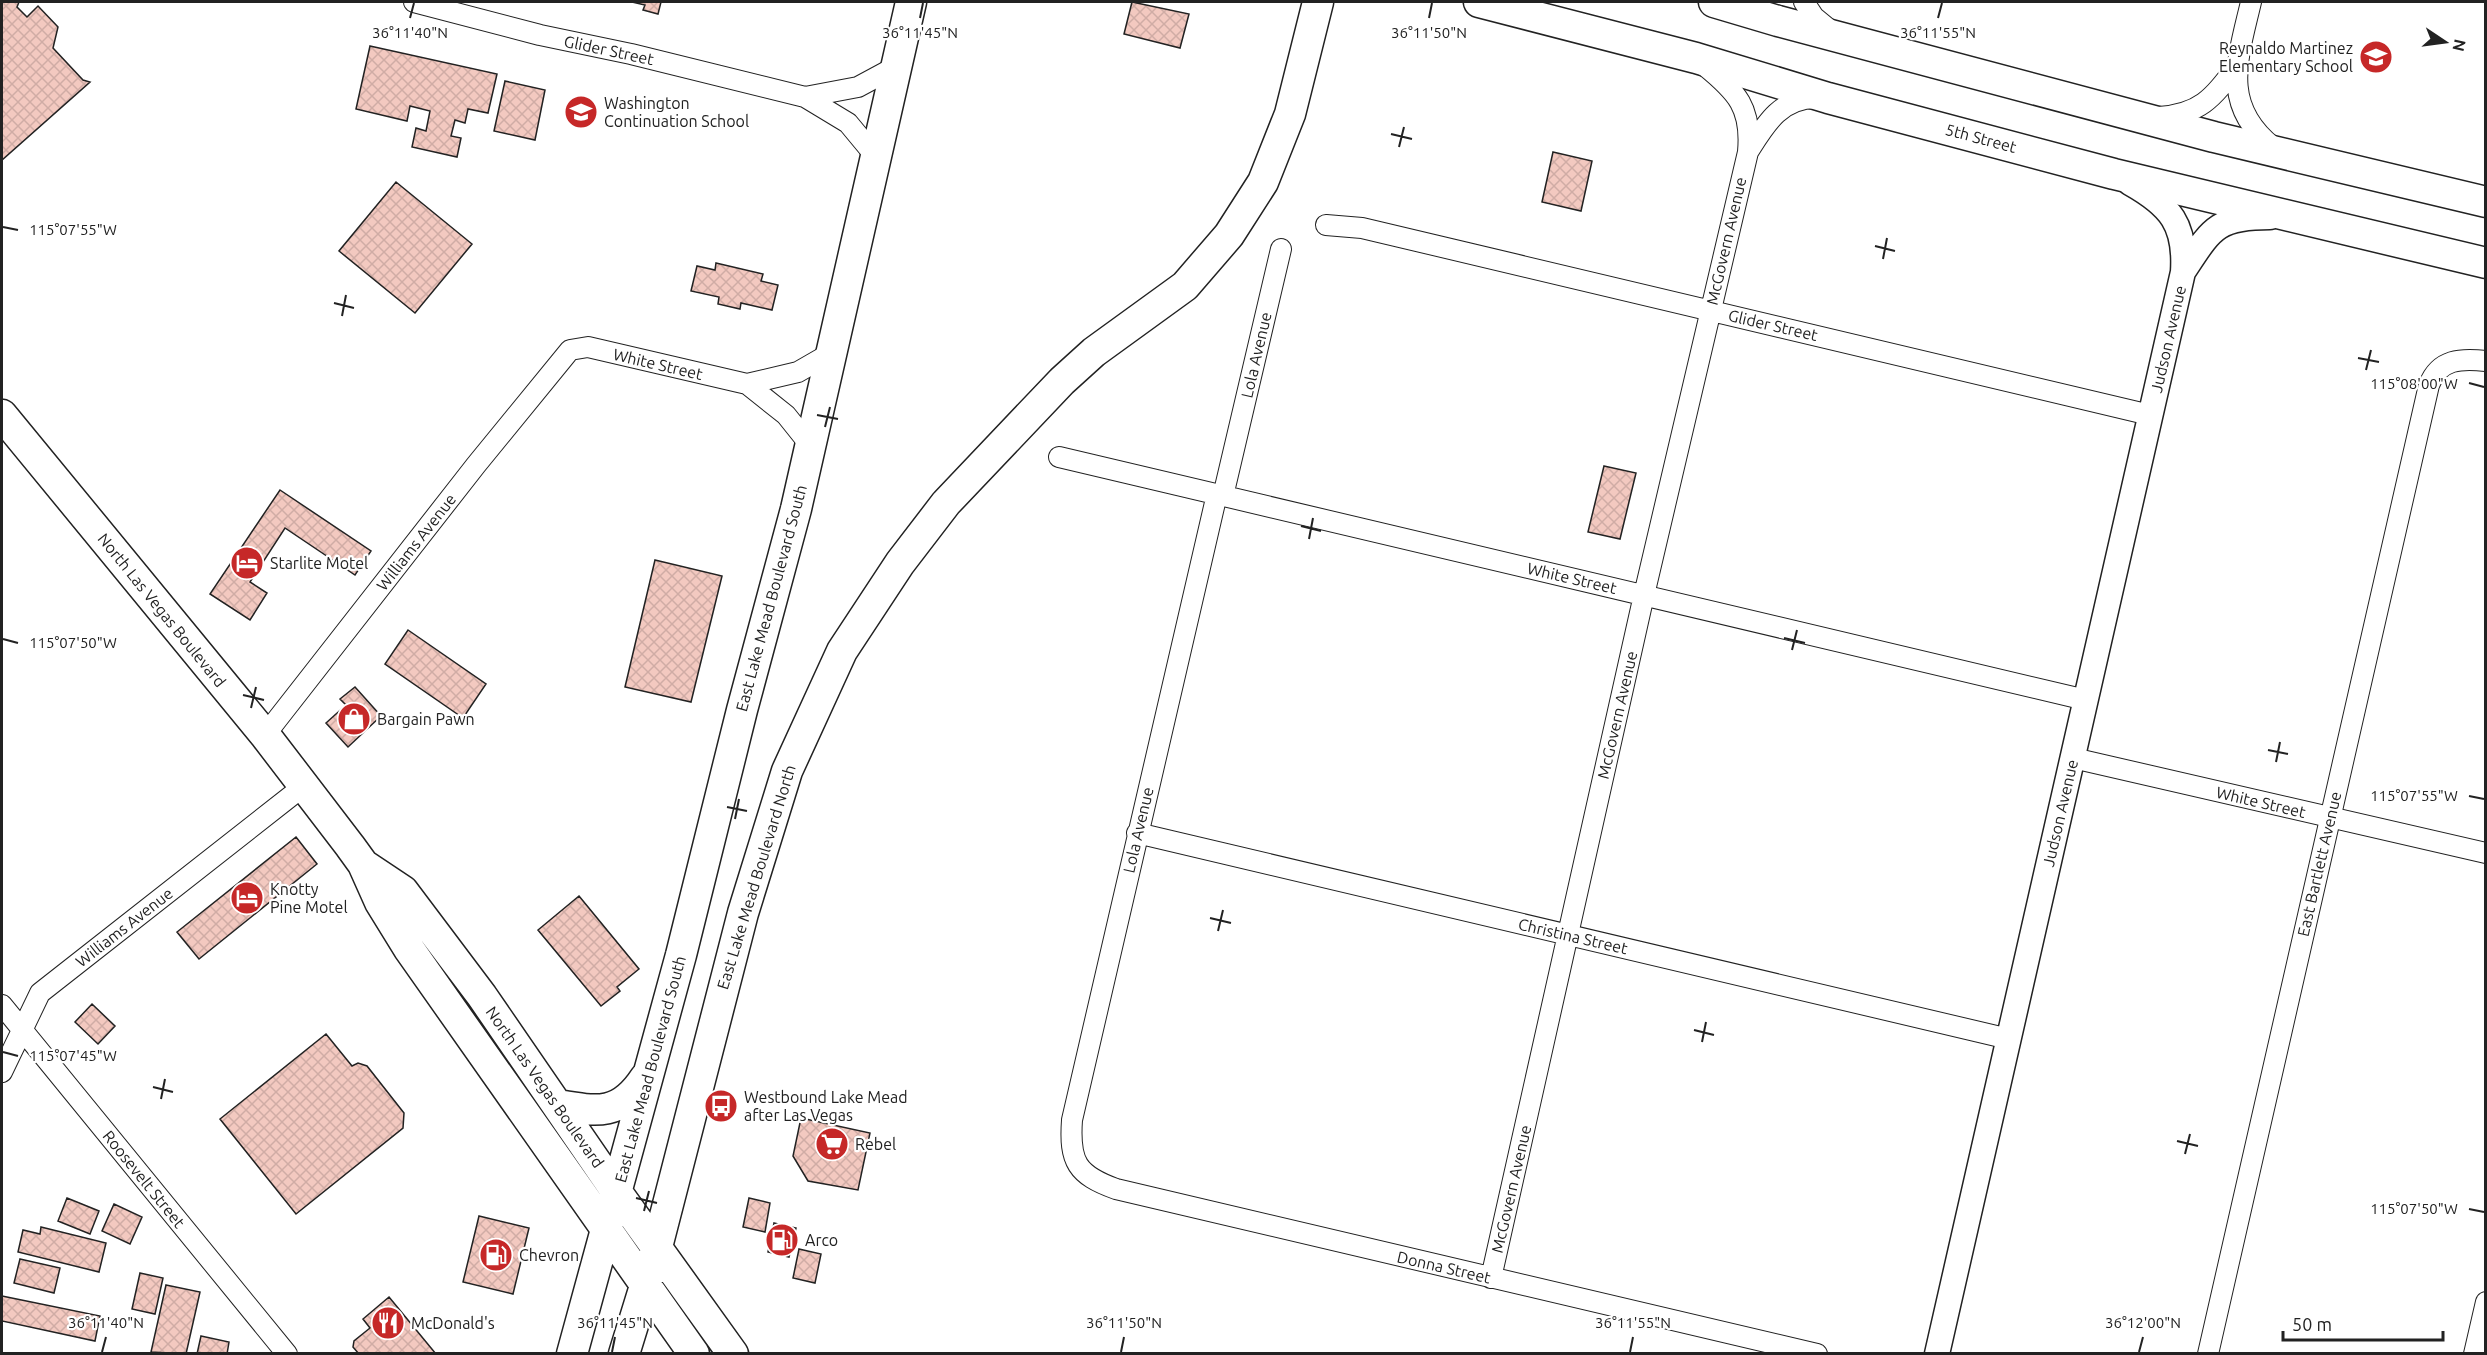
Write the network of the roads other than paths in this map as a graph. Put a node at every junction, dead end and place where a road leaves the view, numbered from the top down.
1 (414, 2) edge
2 (911, 2) edge
3 (1318, 2) edge
4 (1479, 2) edge
5 (1714, 2) edge
6 (1804, 2) edge
7 (2251, 2) edge
8 (1838, 37) junction
9 (1696, 58) junction
10 (897, 66) junction
11 (2236, 67) junction
12 (805, 97) junction
13 (1828, 98) junction
14 (2143, 118) junction
15 (1748, 152) junction
16 (2280, 153) junction
17 (877, 158) junction
18 (2114, 174) junction
19 (2486, 202) edge
20 (2296, 218) junction
21 (1326, 225) dead end
22 (1281, 249) dead end
23 (2486, 263) edge
24 (2183, 272) junction
25 (1710, 310) junction
26 (570, 351) joint
27 (831, 353) junction
28 (2486, 361) edge
29 (747, 384) junction
30 (2, 415) edge
31 (2150, 415) junction
32 (810, 445) junction
33 (1059, 457) dead end
34 (1220, 495) junction
35 (1644, 595) junction
36 (2086, 700) junction
37 (265, 735) junction
38 (2073, 758) junction
39 (305, 785) junction
40 (2329, 817) junction
41 (1137, 833) junction
42 (2486, 853) edge
43 (363, 864) junction
44 (1568, 935) junction
45 (2, 1005) edge
46 (22, 1030) junction
47 (2008, 1039) junction
48 (2, 1071) edge
49 (648, 1073) junction
50 (558, 1105) junction
51 (1078, 1166) joint
52 (616, 1191) junction
53 (606, 1228) junction
54 (657, 1247) junction
55 (1491, 1278) junction
56 (646, 1284) junction
57 (2486, 1302) edge
58 (287, 1353) edge
59 (572, 1353) edge
60 (624, 1353) edge
61 (694, 1353) edge
62 (733, 1353) edge
63 (1817, 1353) edge
64 (1937, 1353) edge
65 (2208, 1353) edge
66 (2474, 1353) edge

1 - 12 street, Glider Street
2 - 10 main road, East Lake Mead Boulevard South
3 - 54 main road, East Lake Mead Boulevard North
4 - 9 main road, 5th Street
5 - 8 main road
6 - 8 street
7 - 11 street
8 - 14 main road
9 - 13 main road, 5th Street
9 - 15 street, McGovern Avenue
10 - 12 street, Glider Street
10 - 17 main road, East Lake Mead Boulevard South
11 - 14 street
11 - 16 street
12 - 17 street, Glider Street
13 - 15 street, McGovern Avenue
13 - 18 main road, 5th Street
14 - 16 main road
15 - 25 street, McGovern Avenue
16 - 19 main road
17 - 27 main road, East Lake Mead Boulevard South
18 - 20 main road, 5th Street
18 - 24 street, Judson Avenue
20 - 23 main road, 5th Street
20 - 24 street, Judson Avenue
21 - 25 street, Glider Street
22 - 34 street, Lola Avenue
24 - 31 street, Judson Avenue
25 - 31 street, Glider Street
25 - 35 street, McGovern Avenue
26 - 29 street, White Street
26 - 37 street, Williams Avenue
27 - 29 street, White Street
27 - 32 main road, East Lake Mead Boulevard South
28 - 40 street, East Bartlett Avenue
29 - 32 street, White Street
30 - 37 main road, North Las Vegas Boulevard
31 - 36 street, Judson Avenue
32 - 49 main road, East Lake Mead Boulevard South
33 - 34 street, White Street
34 - 35 street, White Street
34 - 41 street, Lola Avenue
35 - 36 street, White Street
35 - 44 street, McGovern Avenue
36 - 38 street, Judson Avenue
37 - 39 main road, North Las Vegas Boulevard
38 - 40 street, White Street
38 - 47 street, Judson Avenue
39 - 43 main road, North Las Vegas Boulevard
39 - 46 street, Williams Avenue
40 - 42 street, White Street
40 - 65 street, East Bartlett Avenue
41 - 44 street, Christina Street
41 - 51 street, Lola Avenue
43 - 50 main road, North Las Vegas Boulevard
43 - 53 main road, North Las Vegas Boulevard
44 - 47 street, Christina Street
44 - 55 street, McGovern Avenue
45 - 46 street, Roosevelt Street
46 - 48 street, Williams Avenue
46 - 58 street, Roosevelt Street
47 - 64 street, Judson Avenue
49 - 50 main road
49 - 52 main road, East Lake Mead Boulevard South
50 - 52 main road, North Las Vegas Boulevard
51 - 55 street, Donna Street
52 - 53 main road, East Lake Mead Boulevard South
52 - 54 main road, North Las Vegas Boulevard
53 - 56 main road, North Las Vegas Boulevard
53 - 59 main road, East Lake Mead Boulevard South
54 - 56 main road, East Lake Mead Boulevard North
54 - 62 main road, North Las Vegas Boulevard
55 - 63 street, Donna Street
56 - 60 main road, East Lake Mead Boulevard North
56 - 61 main road, North Las Vegas Boulevard
57 - 66 street

